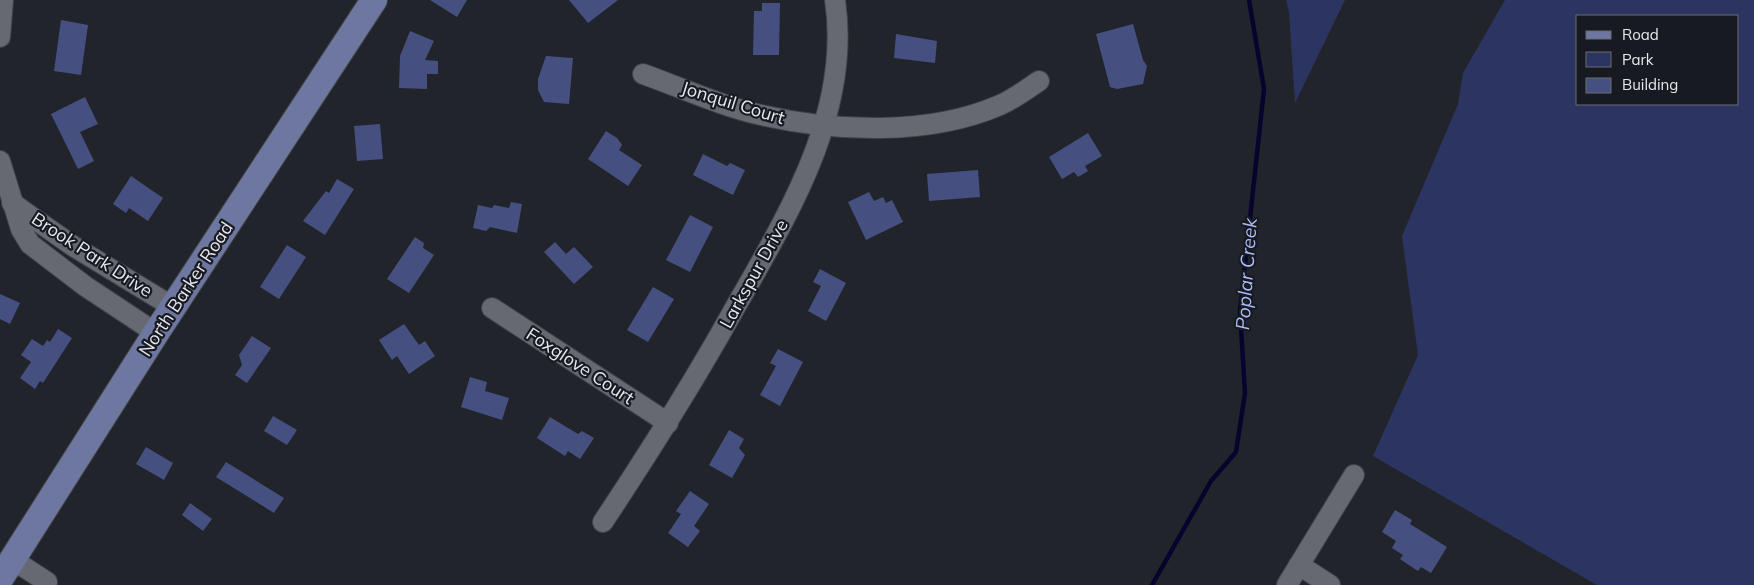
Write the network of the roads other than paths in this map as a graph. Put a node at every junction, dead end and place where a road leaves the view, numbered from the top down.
1 (4, 0) edge
2 (374, 0) edge
3 (835, 0) edge
4 (0, 37) edge
5 (643, 74) dead end
6 (1040, 82) dead end
7 (825, 125) junction
8 (0, 161) edge
9 (6, 206) edge
10 (173, 306) junction
11 (492, 308) dead end
12 (156, 333) junction
13 (668, 423) junction
14 (1354, 476) dead end
15 (603, 522) dead end
16 (1299, 566) junction
17 (6, 570) edge
18 (47, 582) dead end
19 (1287, 585) edge
20 (1330, 585) edge

1 - 4 street
2 - 10 main road, North Barker Road
3 - 7 street, Larkspur Drive
5 - 7 street, Jonquil Court
6 - 7 street, Jonquil Court
7 - 13 street, Larkspur Drive
8 - 9 street, Brook Park Drive
9 - 10 street, Brook Park Drive
9 - 12 street, Brook Park Drive
10 - 12 main road, North Barker Road
11 - 13 street, Foxglove Court
12 - 17 main road, North Barker Road
13 - 15 street, Larkspur Drive
14 - 16 street
16 - 19 street
16 - 20 street
17 - 18 street

